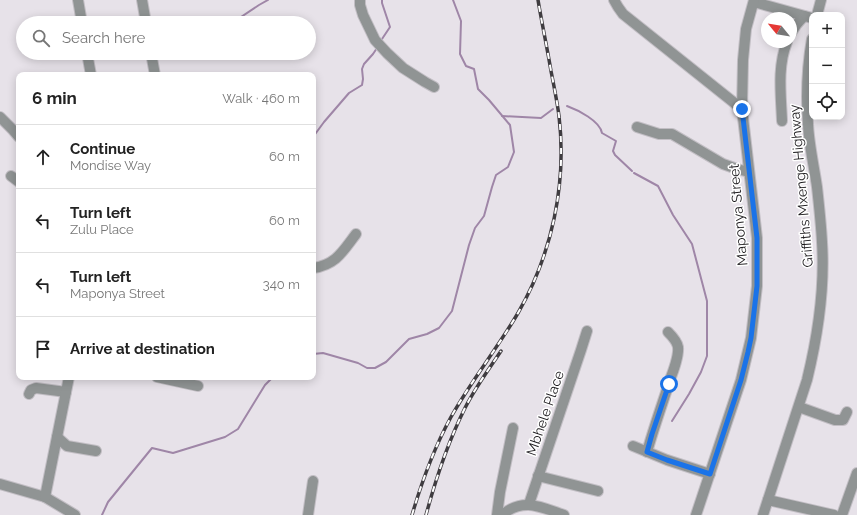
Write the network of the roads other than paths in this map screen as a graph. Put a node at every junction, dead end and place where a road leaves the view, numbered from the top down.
1 (78, 0) edge
2 (142, 0) edge
3 (360, 0) edge
4 (614, 0) edge
5 (821, 0) edge
6 (754, 1) edge
7 (818, 12) edge
8 (81, 16) edge
9 (145, 16) edge
10 (808, 17) edge
11 (797, 24) edge
12 (785, 48) edge
13 (811, 48) edge
14 (89, 60) edge
15 (152, 60) edge
16 (91, 72) edge
17 (154, 72) edge
18 (434, 87) dead end
19 (742, 109) junction
20 (0, 117) edge
21 (782, 121) dead end
22 (637, 127) dead end
23 (16, 133) edge
24 (749, 172) junction
25 (10, 176) dead end
26 (16, 180) edge
27 (356, 234) dead end
28 (316, 267) edge
29 (587, 331) dead end
30 (668, 332) dead end
31 (68, 380) edge
32 (171, 380) edge
33 (198, 386) dead end
34 (66, 392) junction
35 (29, 394) dead end
36 (798, 408) junction
37 (847, 412) dead end
38 (513, 428) dead end
39 (57, 437) junction
40 (633, 446) dead end
41 (96, 451) dead end
42 (647, 452) junction
43 (710, 474) junction
44 (857, 474) edge
45 (538, 476) junction
46 (313, 481) dead end
47 (0, 484) edge
48 (598, 491) dead end
49 (45, 497) junction
50 (768, 500) junction
51 (528, 504) junction
52 (75, 515) edge
53 (308, 515) edge
54 (497, 515) edge
55 (502, 515) edge
56 (564, 515) edge
57 (696, 515) edge
58 (763, 515) edge
59 (834, 515) edge
60 (842, 515) edge

1 - 8 street
2 - 9 street
3 - 18 street
4 - 19 street
5 - 7 street
6 - 10 street, Maponya Street
6 - 19 street, Maponya Street
10 - 11 street
12 - 21 street
13 - 36 street, Griffiths Mxenge Highway
14 - 16 street
15 - 17 street
19 - 24 street, Maponya Street
20 - 23 street
22 - 24 street
24 - 43 street, Maponya Street
25 - 26 street
27 - 28 street
29 - 45 street, Mbhele Place
30 - 42 street
31 - 34 street
32 - 33 street
34 - 35 street
34 - 39 street
36 - 37 street
36 - 50 street, Griffiths Mxenge Highway
38 - 54 street
39 - 41 street
39 - 49 street
40 - 42 street
42 - 43 street
43 - 57 street, Maponya Street
44 - 60 street
45 - 48 street
45 - 51 street, Mbhele Place
46 - 53 street
47 - 49 street
49 - 52 street
50 - 58 street, Griffiths Mxenge Highway
50 - 59 street
51 - 55 street
51 - 56 street

